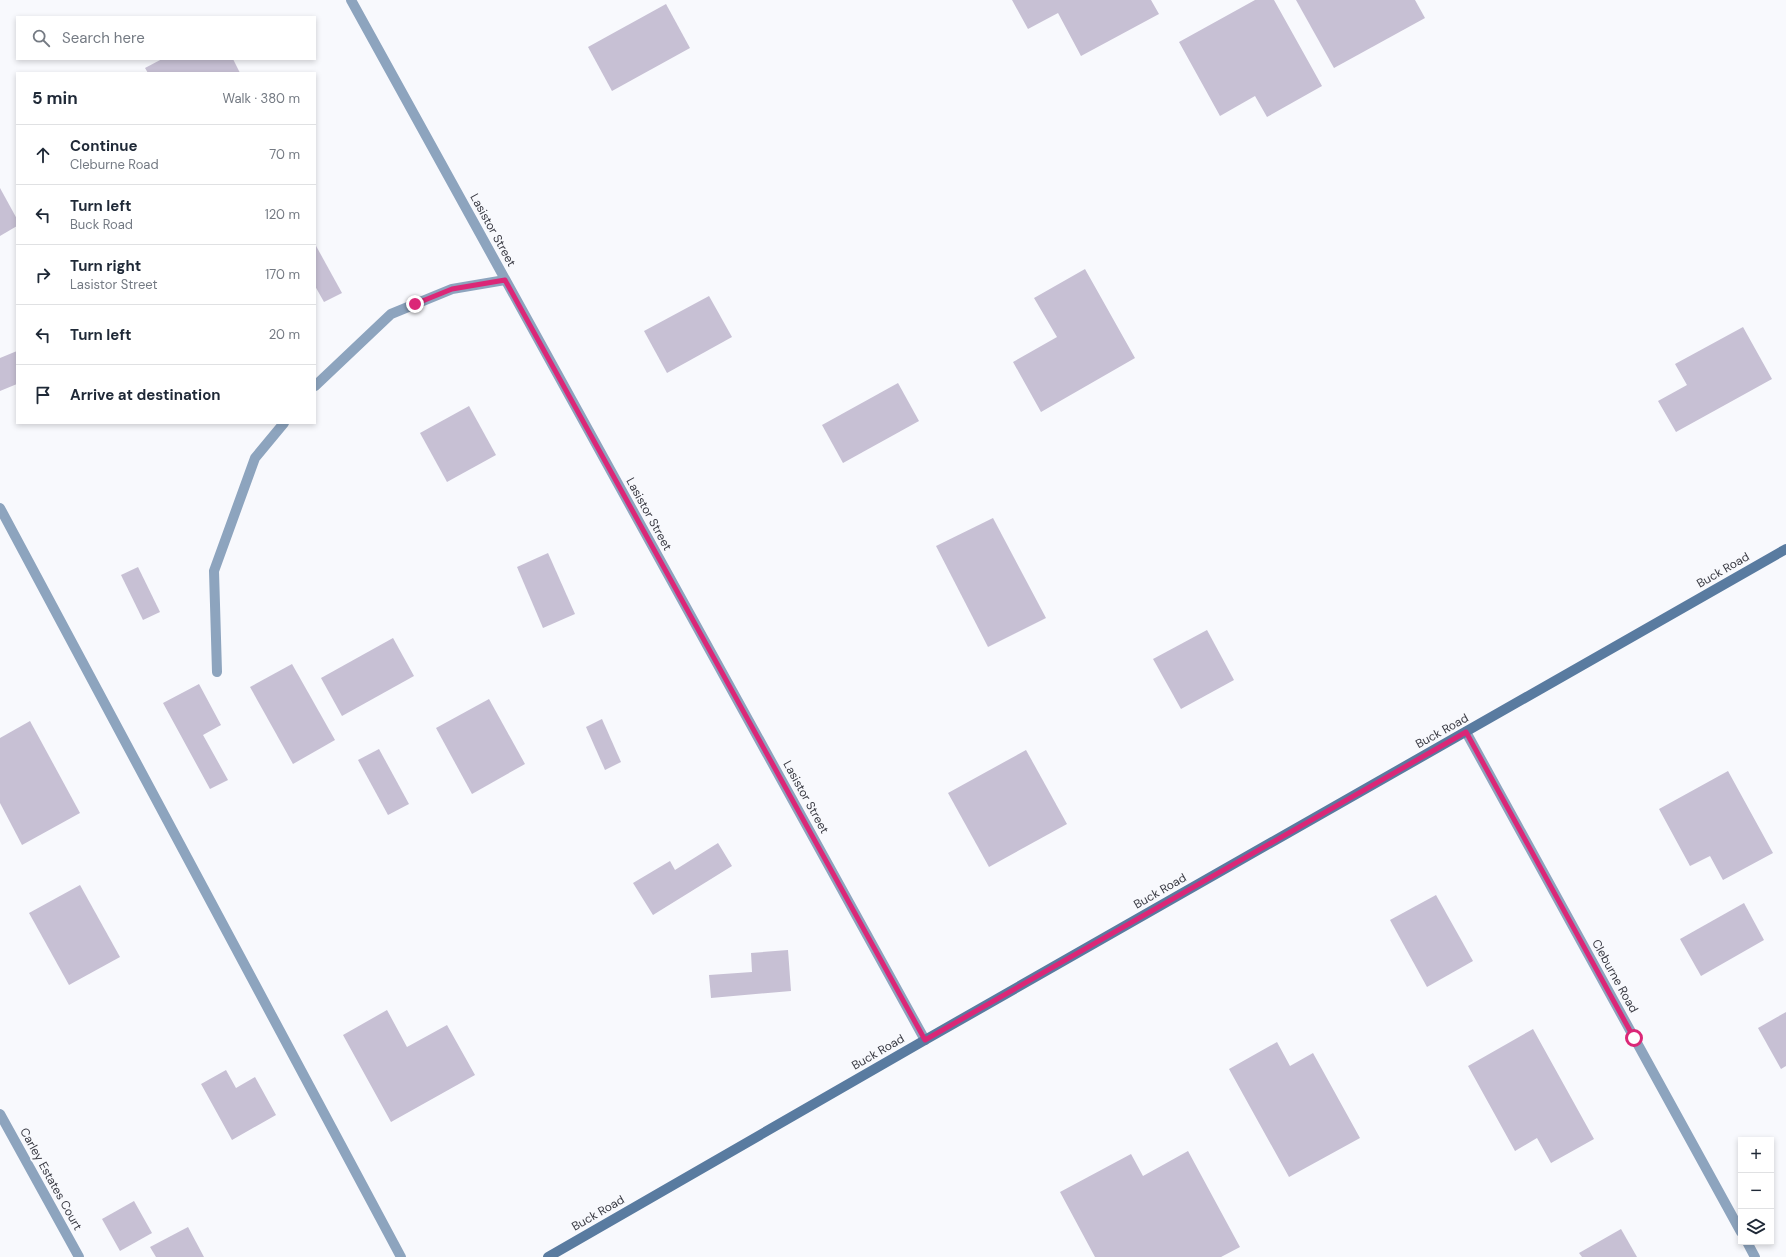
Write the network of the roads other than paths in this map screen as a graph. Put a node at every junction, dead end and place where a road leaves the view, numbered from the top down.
1 (351, 0) edge
2 (505, 280) junction
3 (316, 385) edge
4 (283, 424) edge
5 (0, 508) edge
6 (1786, 549) edge
7 (217, 672) dead end
8 (1466, 732) junction
9 (925, 1040) junction
10 (0, 1114) edge
11 (1738, 1227) edge
12 (1748, 1245) edge
13 (79, 1257) edge
14 (402, 1257) edge
15 (548, 1257) edge
16 (1755, 1257) edge

1 - 2 street, Lasistor Street
2 - 3 street
2 - 9 street, Lasistor Street
4 - 7 street
5 - 14 street
6 - 8 street, Buck Road
8 - 9 street, Buck Road
8 - 11 street, Cleburne Road
9 - 15 street, Buck Road
10 - 13 street, Carley Estates Court
12 - 16 street

